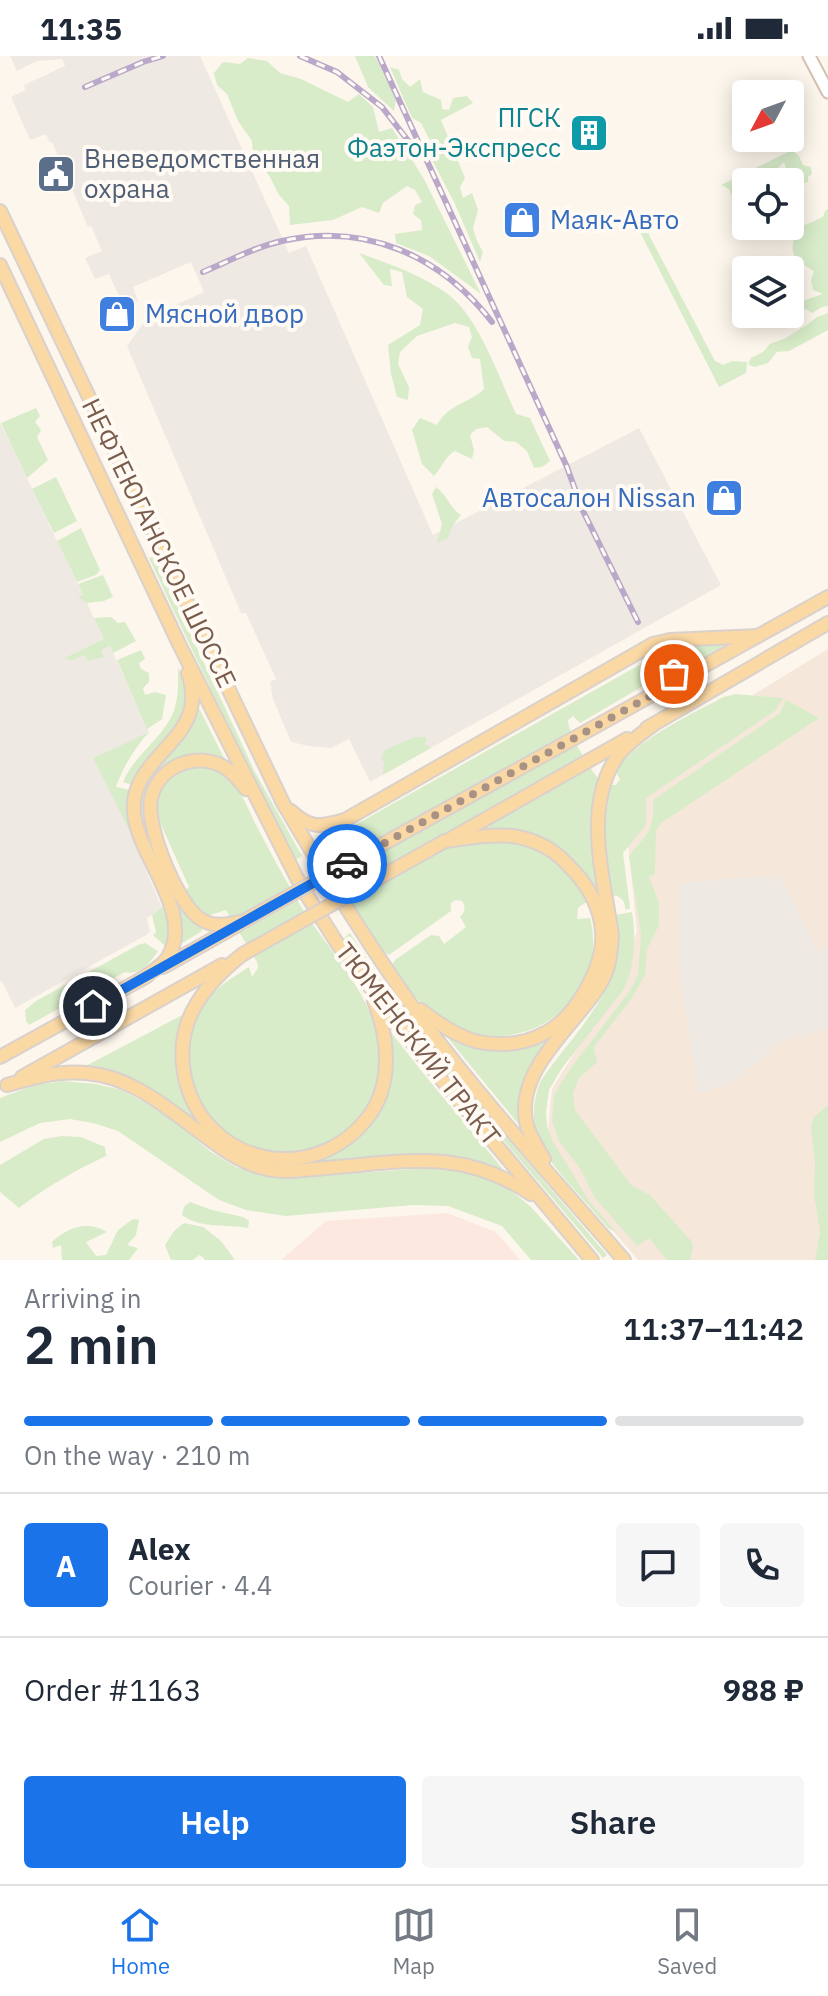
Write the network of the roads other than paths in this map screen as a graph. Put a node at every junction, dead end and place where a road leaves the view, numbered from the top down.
1 (809, 56) edge
2 (828, 92) edge
3 (0, 211) edge
4 (0, 265) edge
5 (828, 597) edge
6 (828, 623) edge
7 (758, 636) junction
8 (180, 646) junction
9 (631, 658) junction
10 (663, 689) junction
11 (653, 725) junction
12 (283, 803) junction
13 (264, 814) junction
14 (345, 820) junction
15 (445, 841) junction
16 (323, 871) junction
17 (604, 916) junction
18 (228, 927) junction
19 (243, 954) junction
20 (391, 976) junction
21 (140, 980) junction
22 (366, 984) junction
23 (0, 1057) edge
24 (4, 1087) edge
25 (552, 1176) junction
26 (554, 1214) junction
27 (592, 1260) edge
28 (624, 1260) edge

1 - 2 main road
3 - 12 main road, НЕФТЕЮГАНСКОЕ ШОССЕ
4 - 8 main road, НЕФТЕЮГАНСКОЕ ШОССЕ
5 - 7 main road
6 - 11 main road
7 - 9 main road
7 - 10 main road
8 - 13 main road, НЕФТЕЮГАНСКОЕ ШОССЕ
8 - 21 main road
9 - 10 main road
9 - 14 main road
10 - 18 main road, bridge
11 - 15 main road
11 - 17 main road
12 - 14 main road
12 - 16 main road, НЕФТЕЮГАНСКОЕ ШОССЕ
13 - 18 main road
13 - 22 main road, ТЮМЕНСКИЙ ТРАКТ
14 - 16 main road
15 - 17 main road
15 - 19 main road, bridge
16 - 20 main road, ТЮМЕНСКИЙ ТРАКТ
17 - 20 main road
17 - 25 main road
18 - 21 main road
19 - 22 main road
19 - 24 main road
20 - 25 main road, ТЮМЕНСКИЙ ТРАКТ
21 - 23 main road
22 - 26 main road, ТЮМЕНСКИЙ ТРАКТ
24 - 26 main road
25 - 28 main road, ТЮМЕНСКИЙ ТРАКТ
26 - 27 main road, ТЮМЕНСКИЙ ТРАКТ

